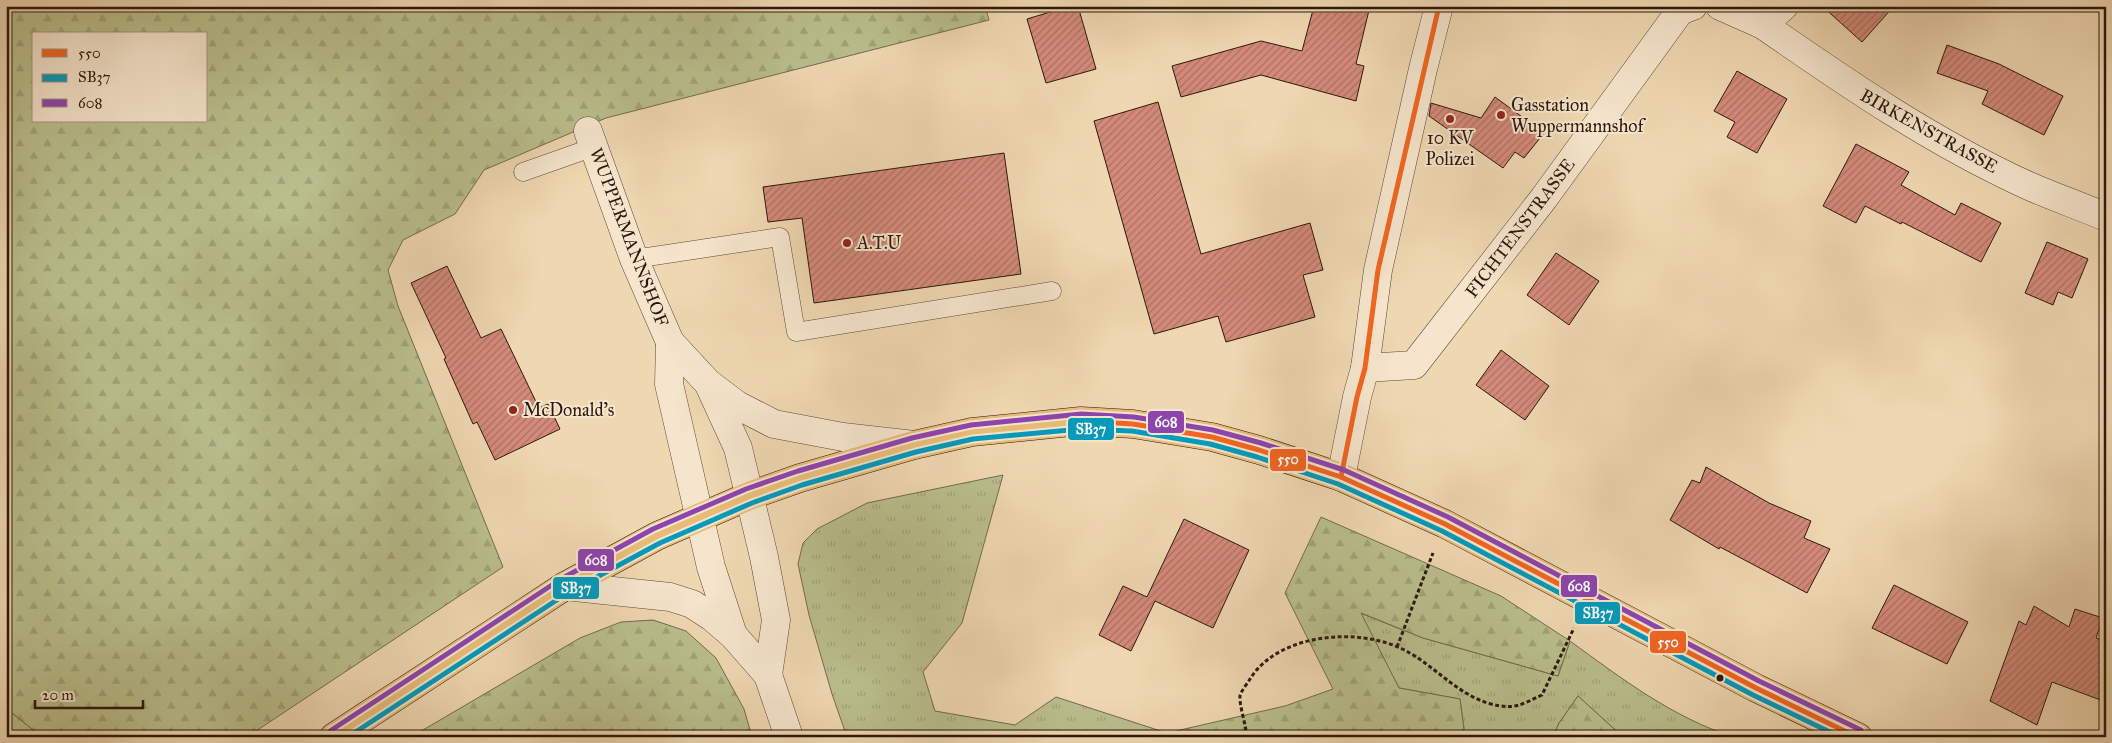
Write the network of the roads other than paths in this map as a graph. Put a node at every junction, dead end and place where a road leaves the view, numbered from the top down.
1 (1439, 6) edge
2 (1693, 6) edge
3 (1720, 6) edge
4 (1784, 6) edge
5 (1764, 25) junction
6 (591, 139) joint
7 (523, 172) dead end
8 (2106, 217) edge
9 (634, 259) junction
10 (1052, 292) dead end
11 (670, 342) junction
12 (1365, 368) junction
13 (708, 383) junction
14 (914, 444) junction
15 (1341, 477) junction
16 (749, 496) junction
17 (699, 517) junction
18 (565, 586) junction
19 (733, 635) junction
20 (768, 675) junction
21 (334, 737) edge
22 (789, 737) edge
23 (1858, 737) edge

1 - 12 street
2 - 12 street, FICHTENSTRASSE
3 - 5 street
4 - 5 street
5 - 8 street, BIRKENSTRASSE
6 - 7 lane
6 - 9 street, WUPPERMANNSHOF
9 - 10 lane
9 - 11 street, WUPPERMANNSHOF
11 - 13 street, WUPPERMANNSHOF
11 - 17 street, WUPPERMANNSHOF
12 - 15 street
13 - 14 street, WUPPERMANNSHOF
13 - 16 street, WUPPERMANNSHOF
14 - 15 main road
14 - 16 main road
15 - 23 main road
16 - 17 main road
16 - 20 street, WUPPERMANNSHOF
17 - 18 main road
17 - 19 street, WUPPERMANNSHOF
18 - 19 street, WUPPERMANNSHOF
18 - 21 main road
19 - 20 street, WUPPERMANNSHOF
20 - 22 street, WUPPERMANNSHOF

